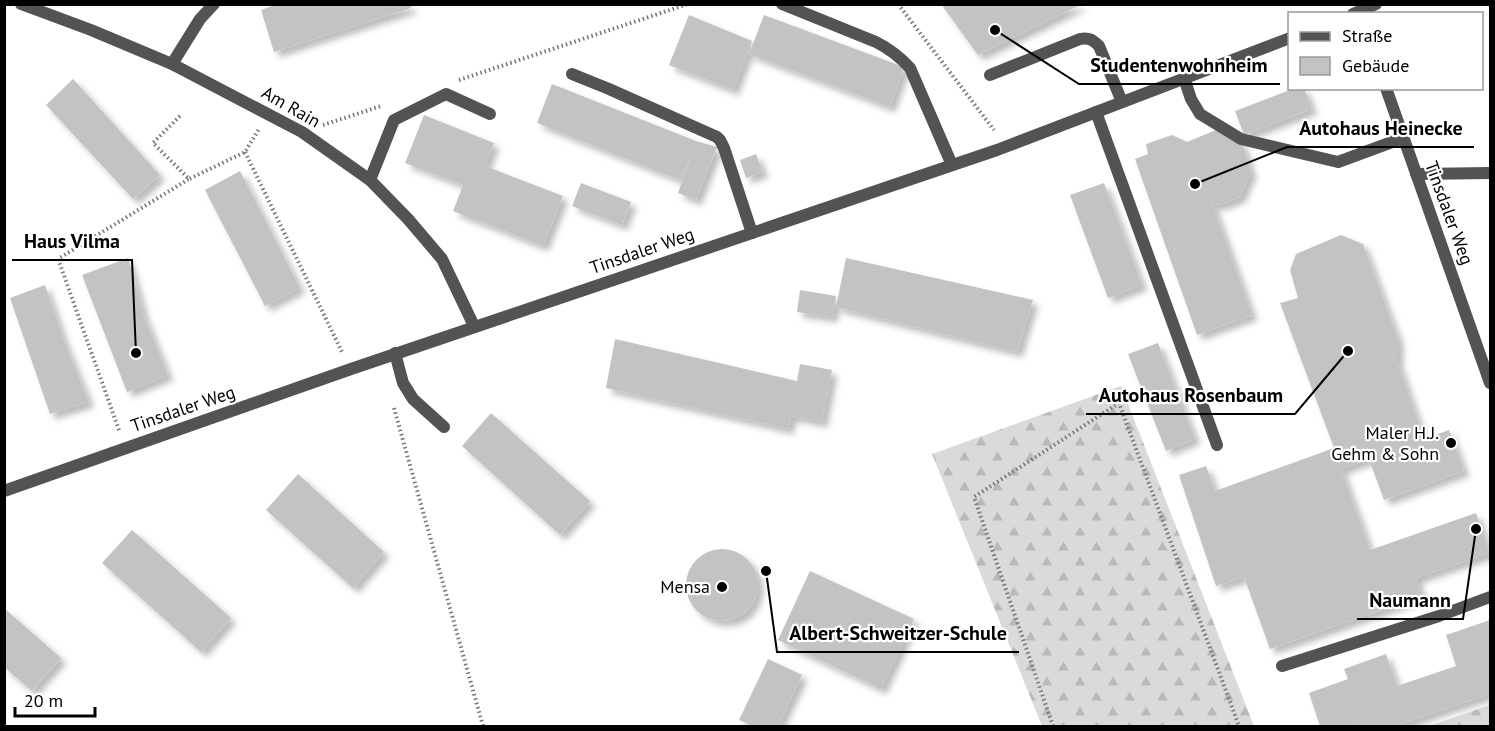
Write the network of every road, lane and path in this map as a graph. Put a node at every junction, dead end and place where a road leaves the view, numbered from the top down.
1 (21, 4) edge
2 (214, 4) edge
3 (688, 4) edge
4 (782, 4) edge
5 (898, 4) edge
6 (1376, 4) edge
7 (1359, 12) edge
8 (1288, 39) edge
9 (172, 64) junction
10 (572, 74) dead end
11 (990, 75) dead end
12 (1184, 78) junction
13 (450, 83) dead end
14 (1387, 90) edge
15 (1122, 102) junction
16 (381, 105) dead end
17 (1096, 112) junction
18 (268, 113) junction
19 (490, 114) dead end
20 (180, 116) dead end
21 (302, 132) junction
22 (1404, 138) junction
23 (1006, 147) junction
24 (245, 152) junction
25 (952, 165) junction
26 (1491, 172) edge
27 (1416, 174) junction
28 (189, 179) junction
29 (370, 180) junction
30 (752, 233) junction
31 (474, 326) junction
32 (396, 353) junction
33 (1488, 366) edge
34 (351, 369) junction
35 (1491, 383) edge
36 (393, 404) dead end
37 (444, 427) dead end
38 (1217, 445) dead end
39 (125, 448) junction
40 (4, 491) edge
41 (1491, 597) edge
42 (1282, 666) dead end
43 (483, 726) edge
44 (1053, 726) edge
45 (1239, 726) edge

1 - 9 street, Am Rain
2 - 9 street
3 - 13 path
4 - 25 street
5 - 23 path
6 - 7 street
8 - 12 street, Tinsdaler Weg
9 - 18 street, Am Rain
10 - 30 street
11 - 15 street
12 - 15 street, Tinsdaler Weg
12 - 22 street
14 - 22 street, Tinsdaler Weg
15 - 17 street, Tinsdaler Weg
16 - 21 path
17 - 23 street, Tinsdaler Weg
17 - 38 street
18 - 21 street, Am Rain
18 - 24 path
19 - 29 street
20 - 28 path
21 - 29 street, Am Rain
22 - 27 street, Tinsdaler Weg
23 - 25 street, Tinsdaler Weg
24 - 28 path
24 - 34 path
25 - 30 street, Tinsdaler Weg
26 - 27 street
27 - 33 street, Tinsdaler Weg
28 - 39 path
29 - 31 street, Am Rain
30 - 31 street, Tinsdaler Weg
31 - 32 street, Tinsdaler Weg
32 - 34 street, Tinsdaler Weg
32 - 37 street
33 - 35 street, Tinsdaler Weg
34 - 39 street, Tinsdaler Weg
36 - 43 path
39 - 40 street, Tinsdaler Weg
41 - 42 street
44 - 45 path

